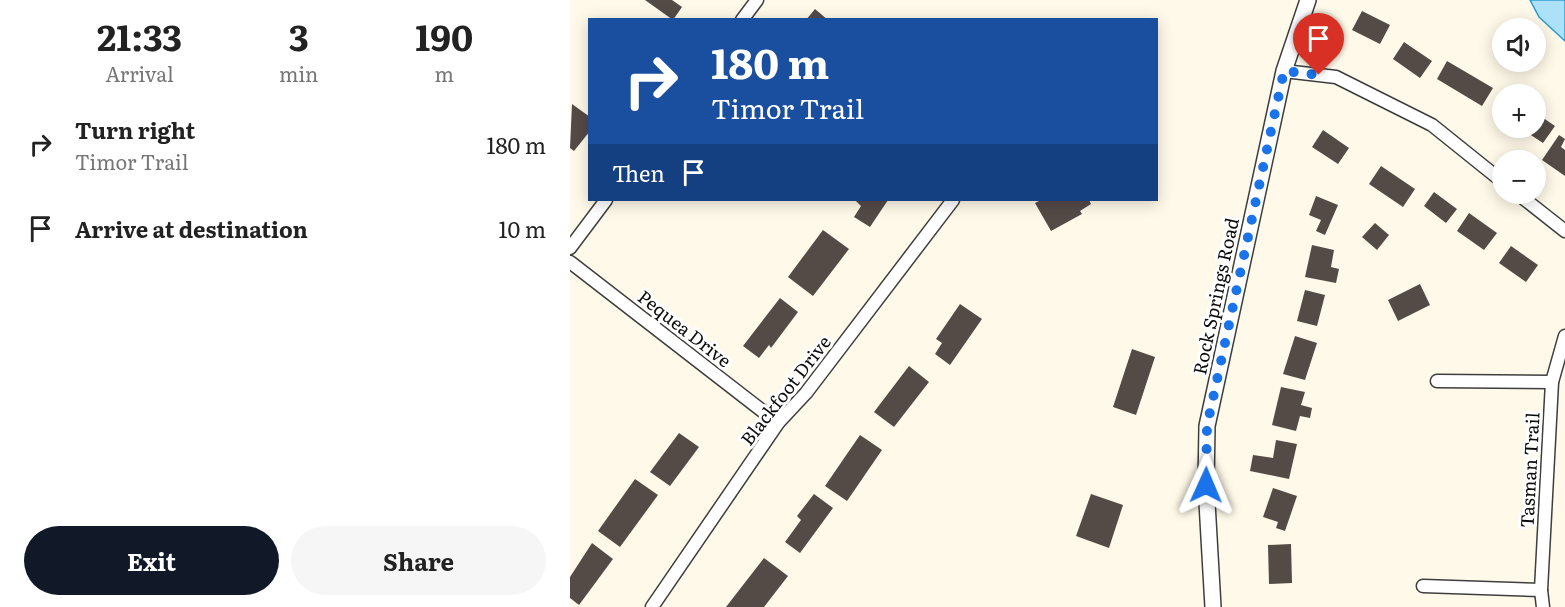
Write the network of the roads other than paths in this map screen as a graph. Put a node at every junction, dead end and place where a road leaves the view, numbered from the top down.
1 (757, 0) edge
2 (1308, 0) edge
3 (744, 18) edge
4 (1284, 71) junction
5 (1492, 173) edge
6 (605, 201) edge
7 (952, 201) edge
8 (1531, 204) edge
9 (1565, 231) edge
10 (570, 248) edge
11 (570, 262) edge
12 (1565, 336) edge
13 (1437, 381) dead end
14 (1552, 382) junction
15 (778, 423) junction
16 (1423, 586) dead end
17 (1541, 590) junction
18 (652, 607) edge
19 (1213, 607) edge
20 (1543, 607) edge

1 - 3 street
2 - 4 street, Rock Springs Road
4 - 5 street
4 - 19 street, Rock Springs Road
6 - 10 street
7 - 15 street, Blackfoot Drive
8 - 9 street
11 - 15 street, Pequea Drive
12 - 14 street, Tasman Trail
13 - 14 street
14 - 17 street, Tasman Trail
15 - 18 street, Blackfoot Drive
16 - 17 street
17 - 20 street, Tasman Trail

